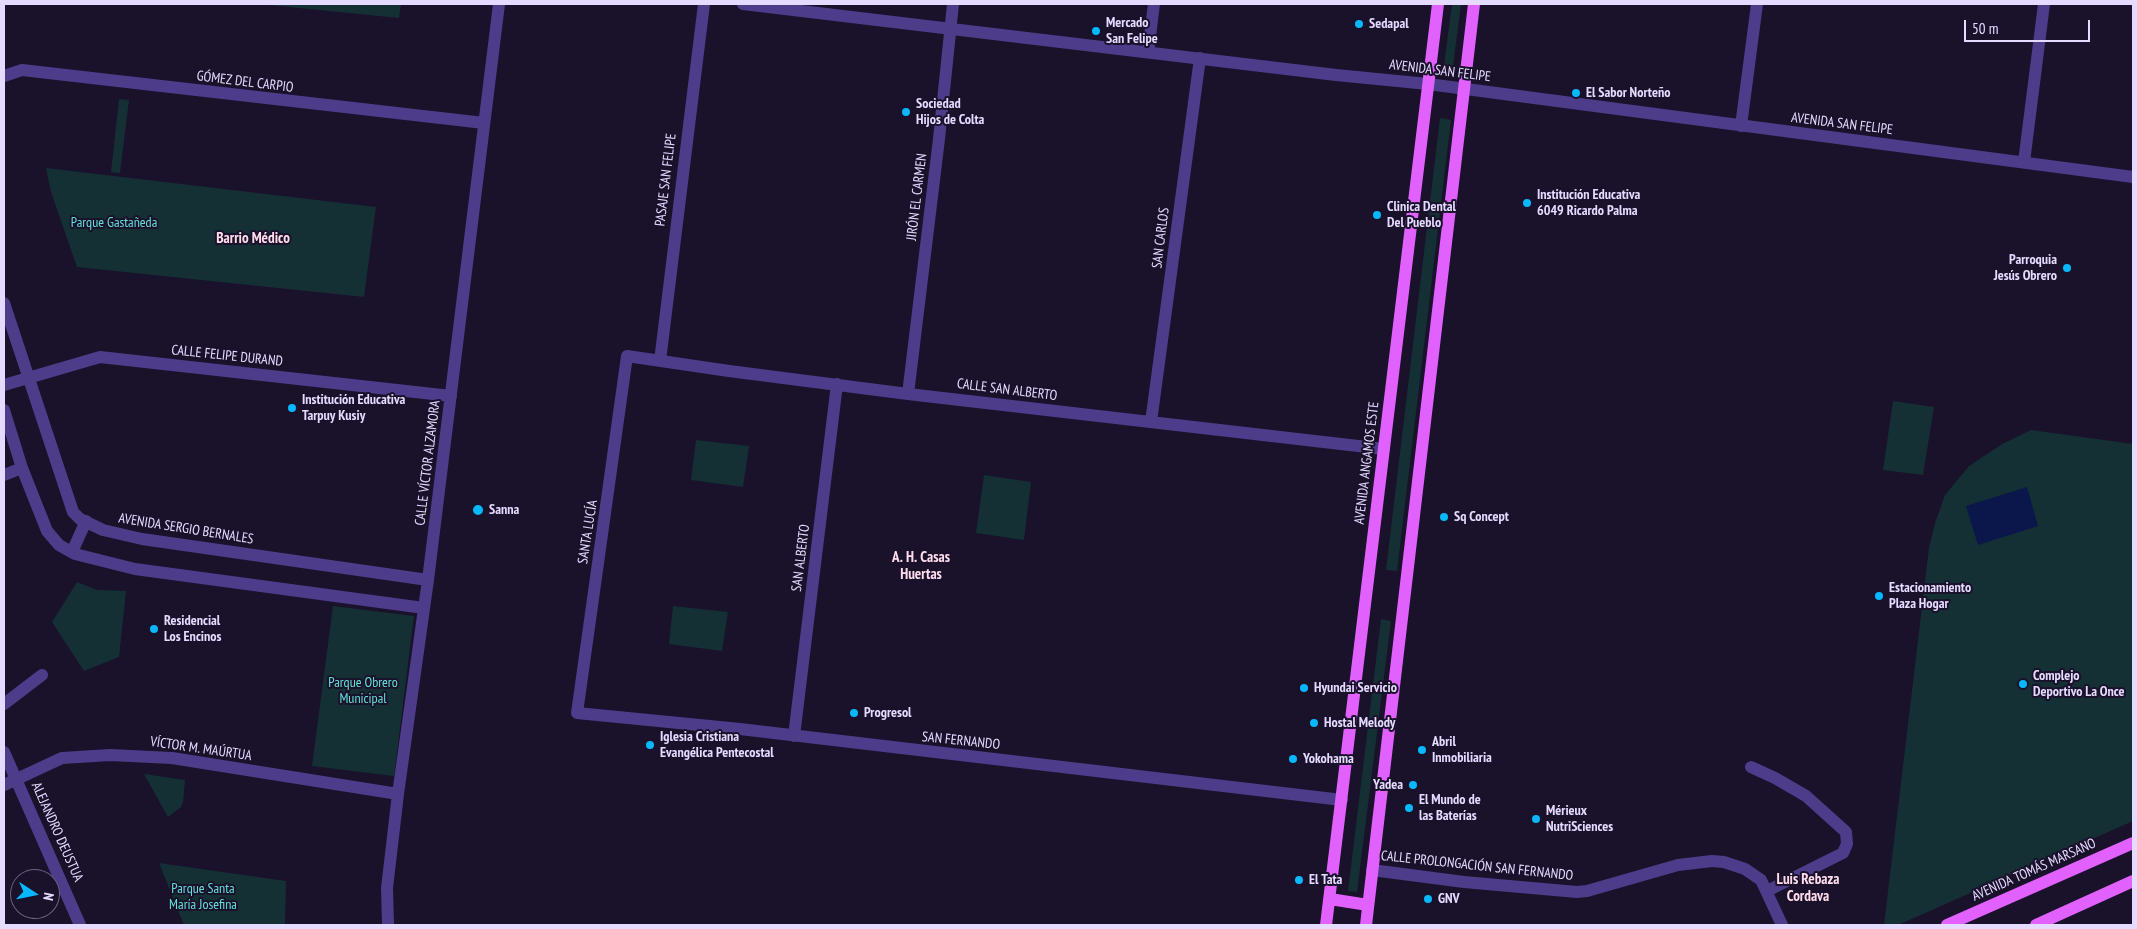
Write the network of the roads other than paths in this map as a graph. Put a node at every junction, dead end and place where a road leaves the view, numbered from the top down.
1 (500, 4) edge
2 (704, 4) edge
3 (750, 4) edge
4 (953, 4) edge
5 (1154, 4) edge
6 (1438, 4) edge
7 (1474, 4) edge
8 (1757, 4) edge
9 (2044, 4) edge
10 (951, 28) junction
11 (1148, 52) junction
12 (1200, 58) junction
13 (4, 76) edge
14 (1428, 84) junction
15 (1463, 89) junction
16 (484, 123) junction
17 (1742, 126) junction
18 (2024, 162) junction
19 (2133, 177) edge
20 (4, 303) edge
21 (628, 356) joint
22 (660, 361) junction
23 (29, 377) junction
24 (837, 384) junction
25 (4, 386) edge
26 (908, 394) junction
27 (451, 396) junction
28 (4, 410) edge
29 (1152, 422) junction
30 (1384, 450) junction
31 (22, 468) junction
32 (4, 475) edge
33 (86, 521) junction
34 (72, 552) junction
35 (428, 580) junction
36 (424, 608) junction
37 (42, 675) dead end
38 (4, 704) edge
39 (577, 713) joint
40 (794, 736) junction
41 (4, 752) edge
42 (1750, 767) dead end
43 (17, 778) junction
44 (4, 784) edge
45 (398, 794) junction
46 (1342, 800) junction
47 (2133, 843) edge
48 (1372, 870) junction
49 (2133, 882) edge
50 (1767, 891) junction
51 (1330, 899) junction
52 (1368, 905) junction
53 (80, 925) edge
54 (388, 925) edge
55 (1326, 925) edge
56 (1366, 925) edge
57 (1782, 925) edge
58 (1947, 925) edge
59 (2036, 925) edge

1 - 16 street, CALLE VÍCTOR ALZAMORA
2 - 22 street, PASAJE SAN FELIPE
3 - 10 street, AVENIDA SAN FELIPE
4 - 10 street, JIRÓN EL CARMEN
5 - 11 street
6 - 14 main road, AVENIDA ANGAMOS ESTE
7 - 15 main road
8 - 17 street
9 - 18 street
10 - 11 street, AVENIDA SAN FELIPE
10 - 26 street, JIRÓN EL CARMEN
11 - 12 street, AVENIDA SAN FELIPE
12 - 14 street, AVENIDA SAN FELIPE
12 - 29 street, SAN CARLOS
13 - 16 street, GÓMEZ DEL CARPIO
14 - 15 street, AVENIDA SAN FELIPE
14 - 30 main road, AVENIDA ANGAMOS ESTE
15 - 17 street, AVENIDA SAN FELIPE
15 - 48 main road
16 - 27 street, CALLE VÍCTOR ALZAMORA
17 - 18 street, AVENIDA SAN FELIPE
18 - 19 street, AVENIDA SAN FELIPE
20 - 23 street, AVENIDA SERGIO BERNALES
21 - 22 street, CALLE SAN ALBERTO
21 - 39 street, SANTA LUCÍA
22 - 24 street, CALLE SAN ALBERTO
23 - 25 street, CALLE FELIPE DURAND
23 - 27 street, CALLE FELIPE DURAND
23 - 33 street, AVENIDA SERGIO BERNALES
24 - 26 street, CALLE SAN ALBERTO
24 - 40 street, SAN ALBERTO
26 - 29 street, CALLE SAN ALBERTO
27 - 35 street, CALLE VÍCTOR ALZAMORA
28 - 31 street
29 - 30 street, CALLE SAN ALBERTO
30 - 46 main road, AVENIDA ANGAMOS ESTE
31 - 32 street
31 - 34 street
33 - 34 street
33 - 35 street, AVENIDA SERGIO BERNALES
34 - 36 street
35 - 36 street, CALLE VÍCTOR ALZAMORA
36 - 45 street, CALLE VÍCTOR ALZAMORA
37 - 38 street
39 - 40 street, SAN FERNANDO
40 - 46 street, SAN FERNANDO
41 - 43 street, ALEJANDRO DEUSTUA
42 - 50 street
43 - 44 street, VÍCTOR M. MAÚRTUA
43 - 45 street, VÍCTOR M. MAÚRTUA
43 - 53 street, ALEJANDRO DEUSTUA
45 - 54 street, CALLE VÍCTOR ALZAMORA
46 - 51 main road, AVENIDA ANGAMOS ESTE
47 - 58 main road, AVENIDA TOMÁS MARSANO
48 - 50 street, CALLE PROLONGACIÓN SAN FERNANDO
48 - 52 main road
49 - 59 main road
50 - 57 street, CALLE PROLONGACIÓN SAN FERNANDO
51 - 52 main road
51 - 55 main road, AVENIDA ANGAMOS ESTE
52 - 56 main road

